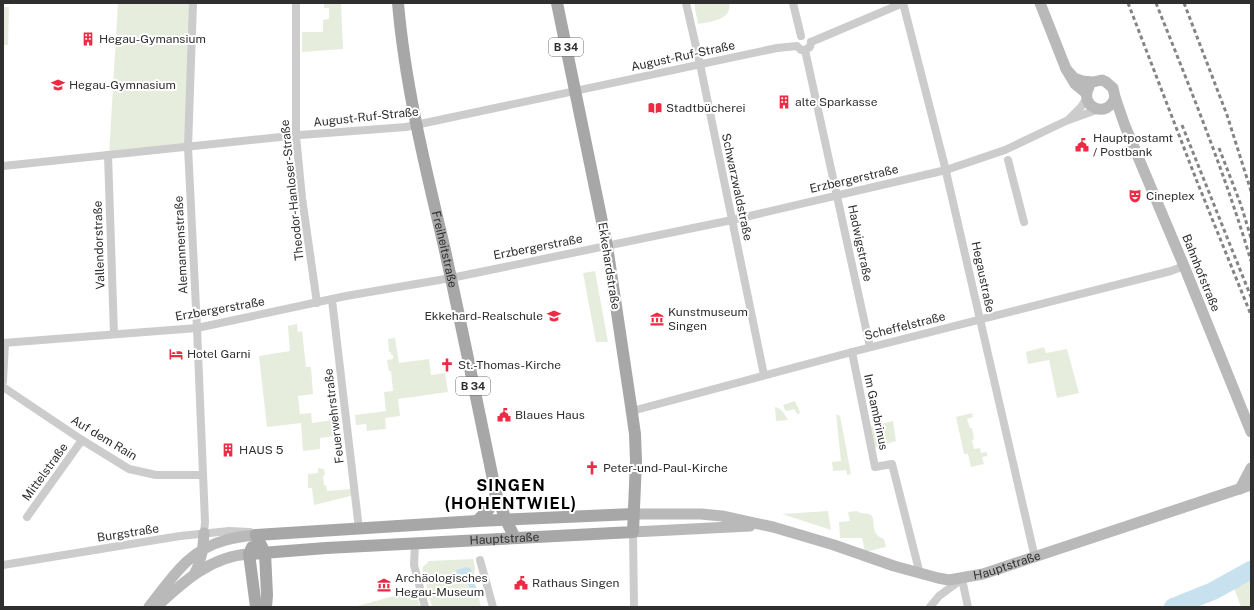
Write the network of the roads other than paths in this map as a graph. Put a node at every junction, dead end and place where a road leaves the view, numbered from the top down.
1 (193, 3) edge
2 (296, 3) edge
3 (398, 3) edge
4 (557, 3) edge
5 (686, 3) edge
6 (793, 3) edge
7 (903, 3) edge
8 (1040, 3) edge
9 (802, 36) junction
10 (811, 42) junction
11 (797, 46) junction
12 (805, 50) junction
13 (700, 64) junction
14 (1066, 69) junction
15 (1093, 82) junction
16 (575, 92) junction
17 (1086, 96) junction
18 (1115, 97) junction
19 (1101, 109) junction
20 (1066, 121) junction
21 (416, 125) junction
22 (1125, 126) junction
23 (296, 136) junction
24 (188, 147) junction
25 (108, 155) junction
26 (1008, 160) dead end
27 (3, 166) edge
28 (946, 170) junction
29 (837, 195) junction
30 (732, 220) junction
31 (1024, 222) dead end
32 (607, 246) junction
33 (1184, 266) junction
34 (451, 278) junction
35 (332, 300) junction
36 (317, 303) junction
37 (980, 320) junction
38 (198, 328) junction
39 (114, 334) junction
40 (4, 343) edge
41 (870, 347) junction
42 (852, 352) junction
43 (764, 375) junction
44 (3, 381) edge
45 (3, 387) edge
46 (632, 411) junction
47 (1251, 435) edge
48 (82, 440) junction
49 (1251, 468) edge
50 (203, 475) junction
51 (1251, 485) edge
52 (1240, 489) junction
53 (496, 494) junction
54 (633, 514) junction
55 (27, 517) dead end
56 (477, 520) junction
57 (506, 520) junction
58 (760, 525) junction
59 (358, 529) junction
60 (633, 532) junction
61 (204, 533) junction
62 (256, 535) junction
63 (515, 538) junction
64 (414, 544) junction
65 (203, 549) junction
66 (265, 553) junction
67 (249, 554) junction
68 (1035, 558) junction
69 (480, 560) dead end
70 (3, 565) edge
71 (195, 573) junction
72 (920, 574) junction
73 (962, 579) junction
74 (149, 607) edge
75 (156, 607) edge
76 (256, 607) edge
77 (266, 607) edge
78 (426, 607) edge
79 (493, 607) edge
80 (634, 607) edge
81 (930, 607) edge
82 (968, 607) edge

1 - 24 street, Alemannenstraße
2 - 23 street, Theodor-Hanloser-Straße
3 - 21 main road, Freiheitstraße / B 34
4 - 16 main road, Ekkehardstraße / B 34
5 - 13 street, Schwarzwaldstraße
6 - 9 street
7 - 10 street
7 - 28 street, Hegaustraße
8 - 14 main road, Bahnhofstraße
9 - 10 street
9 - 11 street
10 - 12 street
11 - 12 street
11 - 13 street, August-Ruf-Straße
12 - 29 street, Hadwigstraße
13 - 16 street, August-Ruf-Straße
13 - 30 street, Schwarzwaldstraße
14 - 15 main road, Bahnhofstraße
14 - 17 main road, Bahnhofstraße
15 - 17 main road
15 - 18 main road, Bahnhofstraße
16 - 21 street, August-Ruf-Straße
16 - 32 main road, Ekkehardstraße / B 34
17 - 19 main road, Bahnhofstraße
17 - 20 street, Erzbergerstraße
18 - 19 main road
18 - 22 main road, Bahnhofstraße
19 - 20 street, Erzbergerstraße
19 - 22 main road, Bahnhofstraße
20 - 28 street, Erzbergerstraße
21 - 23 street, August-Ruf-Straße
21 - 34 main road, Freiheitstraße / B 34
22 - 33 main road, Bahnhofstraße
23 - 24 street, August-Ruf-Straße
23 - 36 street, Theodor-Hanloser-Straße
24 - 25 street, August-Ruf-Straße
24 - 38 street, Alemannenstraße
25 - 27 street, August-Ruf-Straße
25 - 39 street, Vallendorstraße
26 - 31 street
28 - 29 street, Erzbergerstraße
28 - 37 street, Hegaustraße
29 - 30 street, Erzbergerstraße
29 - 41 street, Hadwigstraße
30 - 32 street, Erzbergerstraße
30 - 43 street, Schwarzwaldstraße
32 - 34 street, Erzbergerstraße
32 - 46 main road, Ekkehardstraße / B 34
33 - 37 street, Scheffelstraße
33 - 47 main road, Bahnhofstraße
34 - 35 street, Erzbergerstraße
34 - 53 main road, Freiheitstraße / B 34
35 - 36 street, Erzbergerstraße
35 - 59 street, Feuerwehrstraße
36 - 38 street, Erzbergerstraße
37 - 41 street, Scheffelstraße
37 - 68 street, Hegaustraße
38 - 39 street, Erzbergerstraße
38 - 50 street, Alemannenstraße
39 - 40 street, Erzbergerstraße
40 - 44 street
41 - 42 street, Scheffelstraße
42 - 43 street, Scheffelstraße
42 - 72 street, Im Gambrinus
43 - 46 street, Scheffelstraße
45 - 48 street, Auf dem Rain
46 - 54 main road, Ekkehardstraße / B 34
48 - 50 street, Auf dem Rain
48 - 55 street, Mittelstraße
49 - 52 main road
50 - 61 street, Alemannenstraße
51 - 52 main road, Hauptstraße
52 - 68 main road, Hauptstraße
53 - 56 main road
53 - 57 main road, Freiheitstraße / B 34
54 - 57 main road, Hauptstraße
54 - 58 main road, Hauptstraße
54 - 60 main road, Ekkehardstraße / B 34
56 - 57 main road, Hauptstraße
56 - 59 main road, Hauptstraße
57 - 63 main road, Freiheitstraße / B 34
58 - 60 main road, Hauptstraße
58 - 72 main road, Hauptstraße
59 - 62 main road, Hauptstraße
60 - 63 main road, Hauptstraße
60 - 80 street
61 - 62 street, Burgstraße
61 - 65 main road
61 - 70 street, Burgstraße
62 - 65 main road
62 - 66 main road
62 - 67 main road
63 - 64 main road, Hauptstraße
64 - 66 main road, Hauptstraße
64 - 78 street
65 - 71 main road
65 - 74 main road
66 - 67 main road, Hauptstraße
66 - 77 main road
67 - 71 main road
67 - 76 main road
68 - 73 main road, Hauptstraße
69 - 79 street
71 - 75 main road
72 - 73 main road, Hauptstraße
73 - 81 street
73 - 82 street

